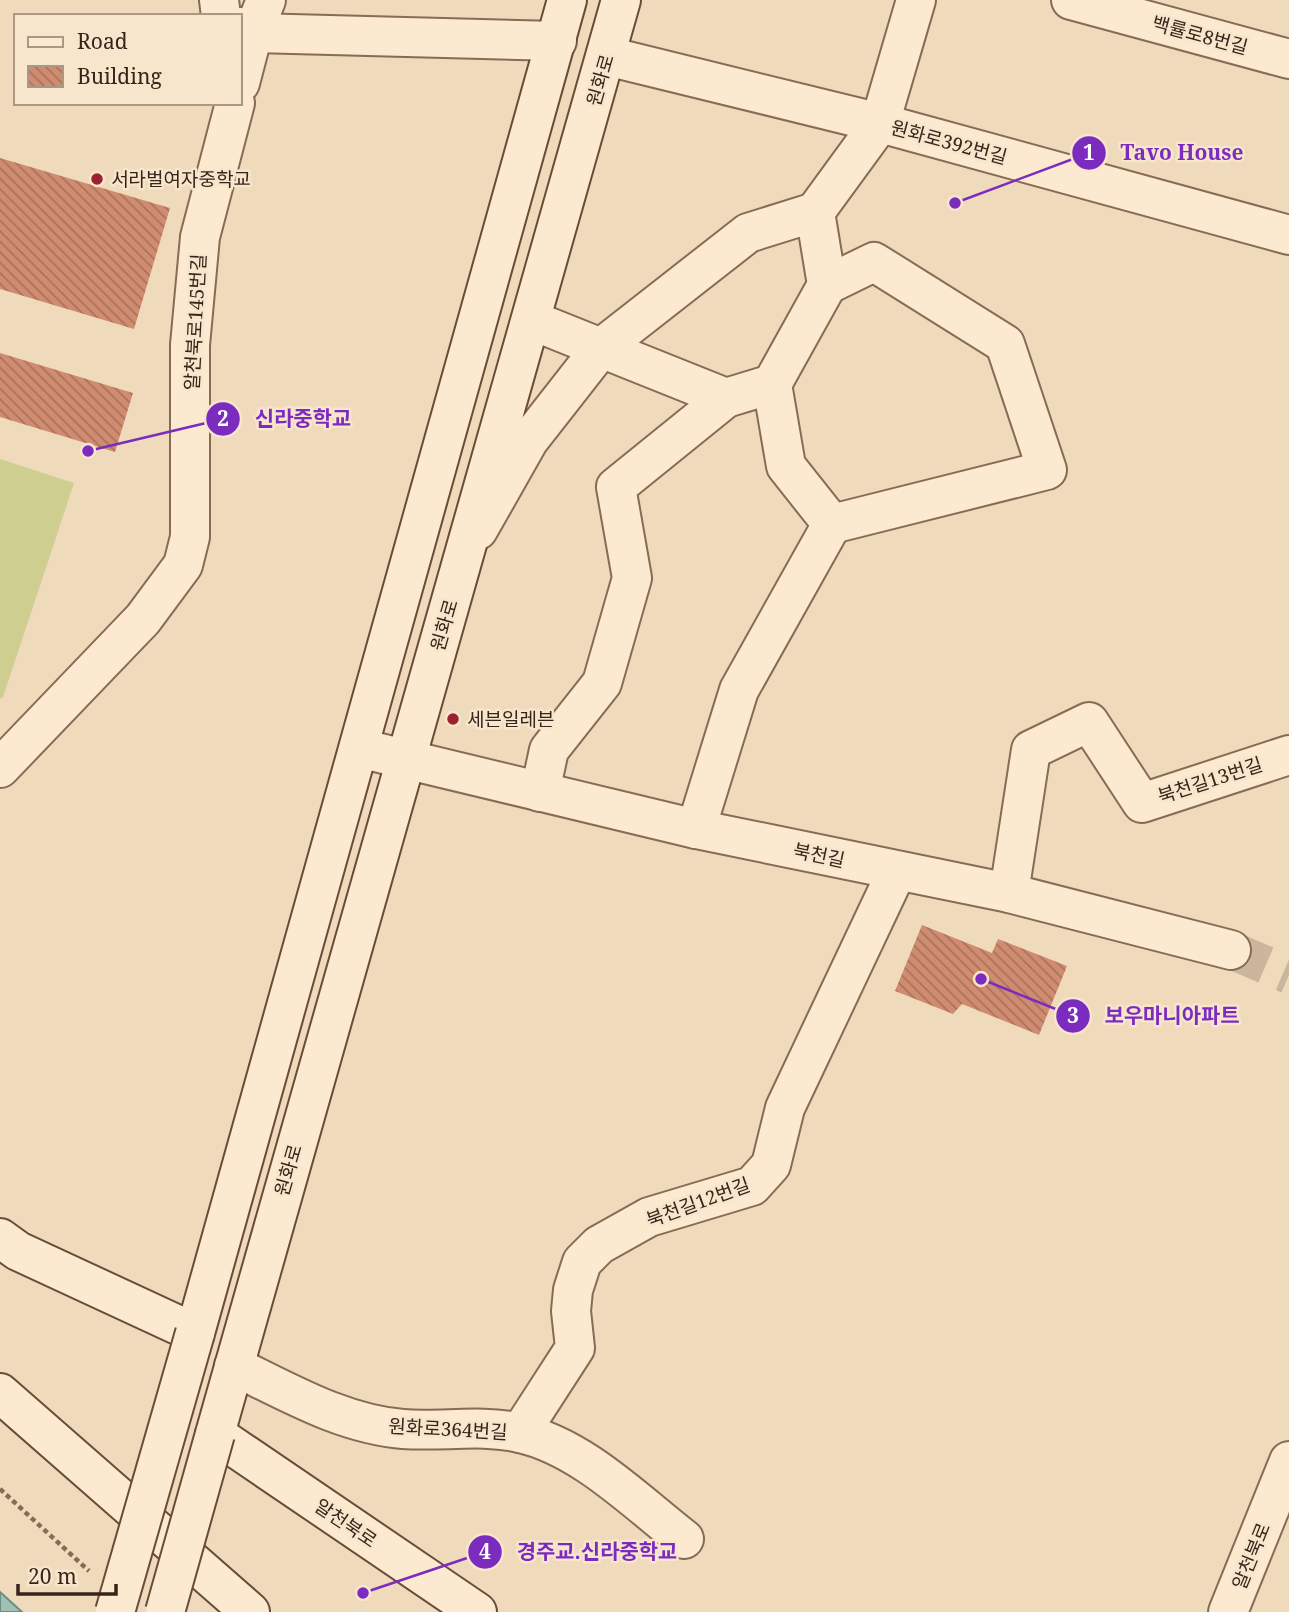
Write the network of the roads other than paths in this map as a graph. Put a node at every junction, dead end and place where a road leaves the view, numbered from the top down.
1 (219, 0) edge
2 (567, 0) edge
3 (621, 0) edge
4 (916, 0) edge
5 (1071, 0) edge
6 (238, 14) edge
7 (245, 19) edge
8 (556, 41) junction
9 (607, 55) junction
10 (242, 57) edge
11 (1289, 59) edge
12 (233, 105) edge
13 (880, 123) junction
14 (815, 212) junction
15 (1289, 235) edge
16 (827, 285) junction
17 (531, 320) junction
18 (601, 348) junction
19 (772, 383) junction
20 (726, 398) junction
21 (832, 524) junction
22 (465, 553) junction
23 (359, 748) junction
24 (1289, 755) edge
25 (405, 760) junction
26 (0, 768) edge
27 (540, 792) junction
28 (696, 829) junction
29 (897, 871) junction
30 (1009, 893) junction
31 (1231, 950) tunnel mouth
32 (0, 1238) edge
33 (195, 1332) junction
34 (234, 1366) junction
35 (0, 1393) edge
36 (520, 1433) junction
37 (215, 1434) junction
38 (1289, 1461) edge
39 (684, 1539) dead end
40 (115, 1612) edge
41 (165, 1612) edge
42 (250, 1612) edge
43 (477, 1612) edge
44 (1228, 1612) edge

1 - 6 street
2 - 8 street
3 - 9 street, 원화로
4 - 13 street
5 - 11 street, 백률로8번길
7 - 8 street
7 - 10 street
8 - 9 street, 원화로392번길
8 - 23 street
9 - 13 street, 원화로392번길
9 - 17 street, 원화로
12 - 26 street, 알천북로145번길
13 - 14 street
13 - 15 street, 원화로392번길
14 - 16 street
14 - 18 street
16 - 19 street
16 - 21 street
17 - 18 street
17 - 22 street, 원화로
18 - 20 street
18 - 22 street
19 - 20 street
19 - 21 street
20 - 27 street
21 - 28 street
22 - 25 street, 원화로
23 - 25 street, 북천길
23 - 33 street
24 - 30 street, 북천길13번길
25 - 27 street, 북천길
25 - 34 street, 원화로
27 - 28 street, 북천길
28 - 29 street, 북천길
29 - 30 street, 북천길
29 - 36 street, 북천길12번길
30 - 31 street, 북천길
32 - 33 street
33 - 40 street, bridge
34 - 36 street, 원화로364번길
34 - 37 street, 원화로
35 - 42 street
36 - 39 street, 원화로364번길
37 - 41 street, 원화로, bridge
37 - 43 street, 알천북로
38 - 44 street, 알천북로

